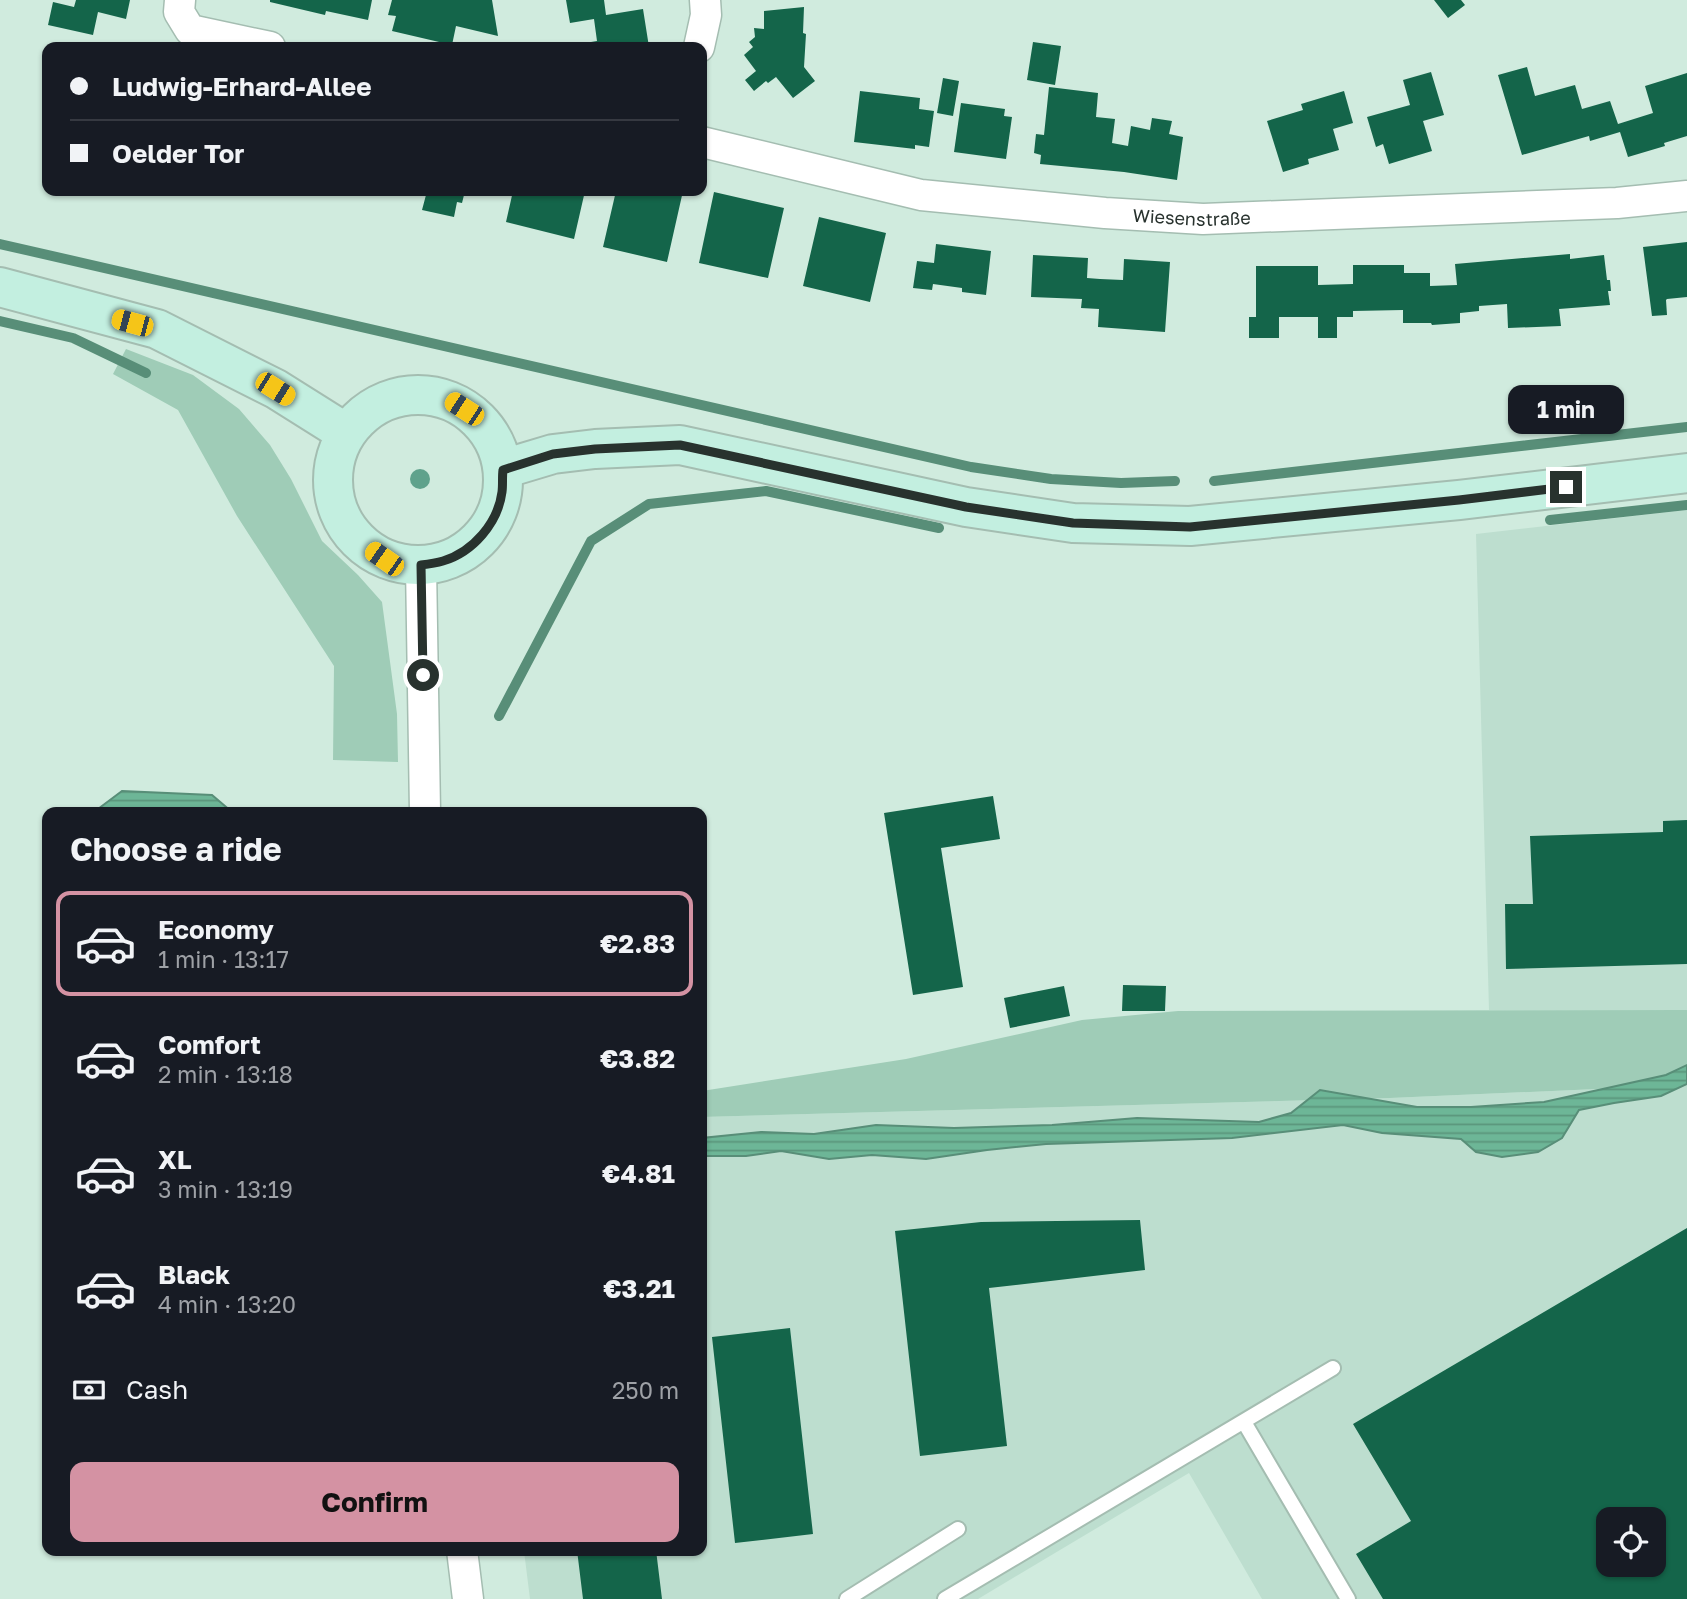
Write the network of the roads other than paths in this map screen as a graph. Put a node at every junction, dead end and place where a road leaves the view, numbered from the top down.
1 (180, 0) edge
2 (705, 0) edge
3 (246, 42) edge
4 (700, 42) edge
5 (707, 143) edge
6 (1687, 196) edge
7 (0, 288) edge
8 (346, 433) junction
9 (503, 470) junction
10 (1687, 473) edge
11 (421, 565) junction
12 (425, 807) edge
13 (1334, 1368) dead end
14 (1244, 1422) junction
15 (958, 1529) dead end
16 (463, 1556) edge
17 (468, 1599) edge
18 (847, 1599) edge
19 (945, 1599) edge
20 (1348, 1599) edge

1 - 3 street
2 - 4 street
5 - 6 street, Wiesenstraße
7 - 8 main road
8 - 9 main road
8 - 11 main road
9 - 10 main road
9 - 11 main road
11 - 12 street
13 - 14 lane
14 - 19 lane
14 - 20 lane
15 - 18 lane
16 - 17 street

